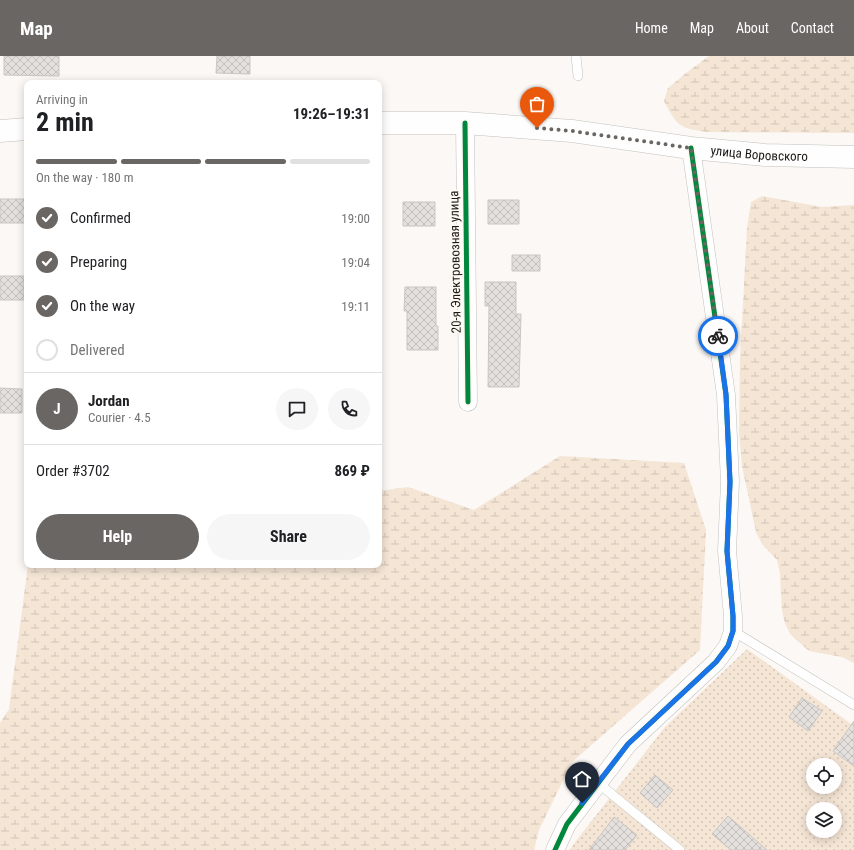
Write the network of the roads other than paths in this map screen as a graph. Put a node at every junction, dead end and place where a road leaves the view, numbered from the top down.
1 (576, 56) edge
2 (578, 76) dead end
3 (382, 123) edge
4 (465, 123) junction
5 (24, 129) edge
6 (0, 131) edge
7 (691, 148) junction
8 (854, 157) edge
9 (468, 402) dead end
10 (733, 631) junction
11 (854, 705) edge
12 (598, 783) junction
13 (555, 850) edge
14 (680, 850) edge

1 - 2 lane
3 - 4 main road, улица Воровского
4 - 7 main road, улица Воровского
4 - 9 street, 20-я Электровозная улица
5 - 6 main road
7 - 8 main road, улица Воровского
7 - 10 street
10 - 11 lane
10 - 12 street
12 - 13 street
12 - 14 lane

